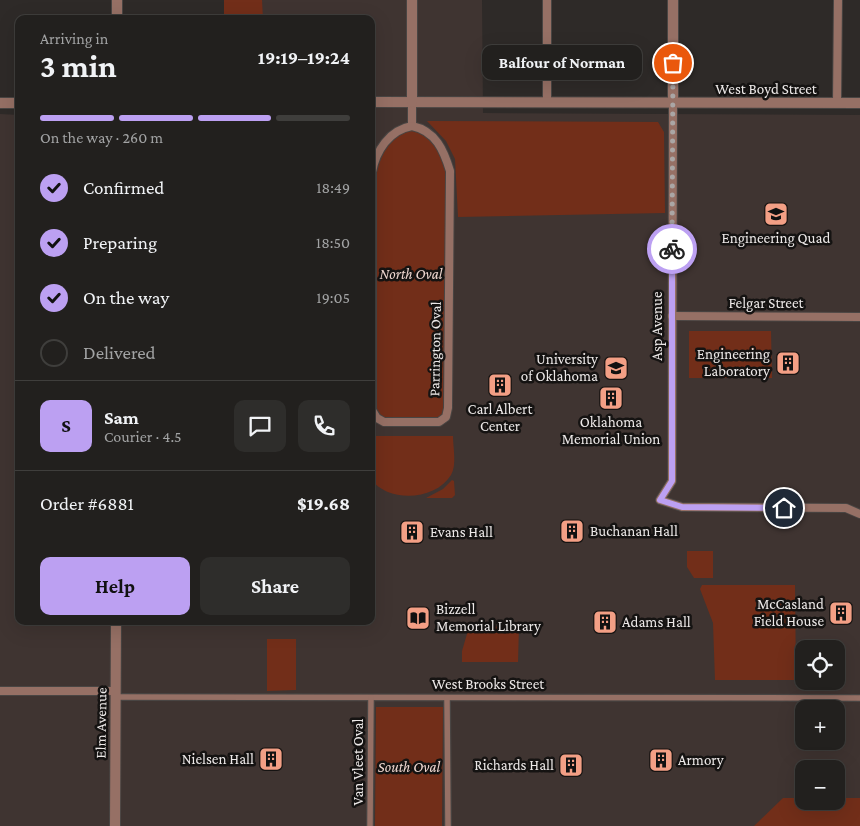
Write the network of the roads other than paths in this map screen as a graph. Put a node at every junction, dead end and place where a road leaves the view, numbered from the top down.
1 (117, 0) edge
2 (412, 0) edge
3 (547, 0) edge
4 (673, 0) edge
5 (838, 0) edge
6 (117, 15) edge
7 (375, 102) edge
8 (412, 102) junction
9 (0, 103) edge
10 (15, 103) edge
11 (547, 103) junction
12 (837, 103) junction
13 (860, 103) edge
14 (673, 104) junction
15 (412, 126) junction
16 (375, 162) edge
17 (672, 316) junction
18 (860, 317) edge
19 (375, 415) edge
20 (860, 514) edge
21 (116, 625) edge
22 (0, 691) edge
23 (116, 694) junction
24 (371, 698) junction
25 (447, 698) junction
26 (860, 698) edge
27 (115, 826) edge
28 (370, 826) edge
29 (448, 826) edge

1 - 6 street
2 - 8 street
3 - 11 street
4 - 14 street, Asp Avenue
5 - 12 street
7 - 8 street, West Boyd Street
8 - 11 street, West Boyd Street
8 - 15 street
9 - 10 street
11 - 14 street, West Boyd Street
12 - 13 street, West Boyd Street
12 - 14 street, West Boyd Street
14 - 17 street, Asp Avenue
15 - 16 street, Parrington Oval
15 - 19 street, Parrington Oval
17 - 18 street, Felgar Street
17 - 20 street, Asp Avenue
21 - 23 street, Elm Avenue
22 - 23 street, West Brooks Street
23 - 24 street, West Brooks Street
23 - 27 street, Elm Avenue
24 - 25 street, West Brooks Street
24 - 28 street, Van Vleet Oval
25 - 26 street, West Brooks Street
25 - 29 street

